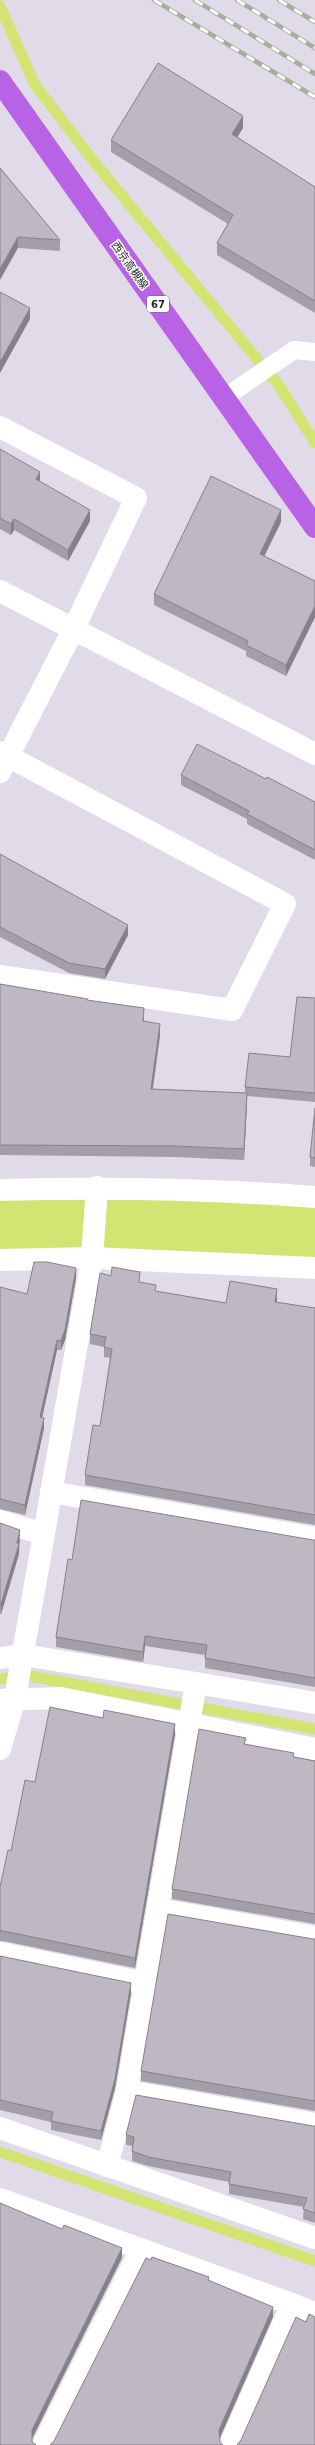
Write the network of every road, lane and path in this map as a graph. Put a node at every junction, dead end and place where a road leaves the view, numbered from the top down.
1 (0, 81) edge
2 (315, 352) edge
3 (224, 398) junction
4 (0, 427) edge
5 (315, 527) edge
6 (0, 591) edge
7 (74, 628) junction
8 (315, 754) edge
9 (3, 760) edge
10 (0, 976) edge
11 (97, 1187) junction
12 (0, 1190) edge
13 (315, 1197) edge
14 (92, 1258) junction
15 (0, 1260) edge
16 (315, 1268) edge
17 (51, 1492) junction
18 (0, 1521) edge
19 (44, 1534) junction
20 (315, 1538) edge
21 (23, 1655) junction
22 (0, 1658) edge
23 (196, 1683) junction
24 (7, 1699) edge
25 (315, 1703) edge
26 (189, 1724) junction
27 (0, 1749) edge
28 (315, 1749) edge
29 (158, 1909) junction
30 (315, 1937) edge
31 (0, 1953) edge
32 (145, 1983) junction
33 (127, 2091) junction
34 (315, 2124) edge
35 (0, 2128) edge
36 (107, 2166) junction
37 (0, 2199) edge
38 (315, 2238) edge
39 (141, 2249) junction
40 (292, 2304) junction
41 (315, 2313) edge
42 (43, 2445) edge
43 (230, 2445) edge

1 - 3 main road, 西京高槻線 / 67
2 - 3 lane
3 - 5 main road, 西京高槻線 / 67
4 - 7 street
6 - 7 street
7 - 8 street
7 - 9 street
9 - 10 street
11 - 12 street
11 - 13 street
11 - 14 street
14 - 15 street
14 - 16 street
14 - 17 street
17 - 19 street
17 - 20 street
18 - 19 street
19 - 21 street
21 - 22 street
21 - 23 street
21 - 24 street
23 - 25 street
23 - 26 street
24 - 26 street
24 - 27 street
26 - 28 street
26 - 29 street
29 - 30 street
29 - 32 street
31 - 32 street
32 - 33 street
33 - 34 street
33 - 36 street
35 - 36 street
36 - 38 street
37 - 39 street
39 - 40 street
39 - 42 street
40 - 41 street
40 - 43 street

